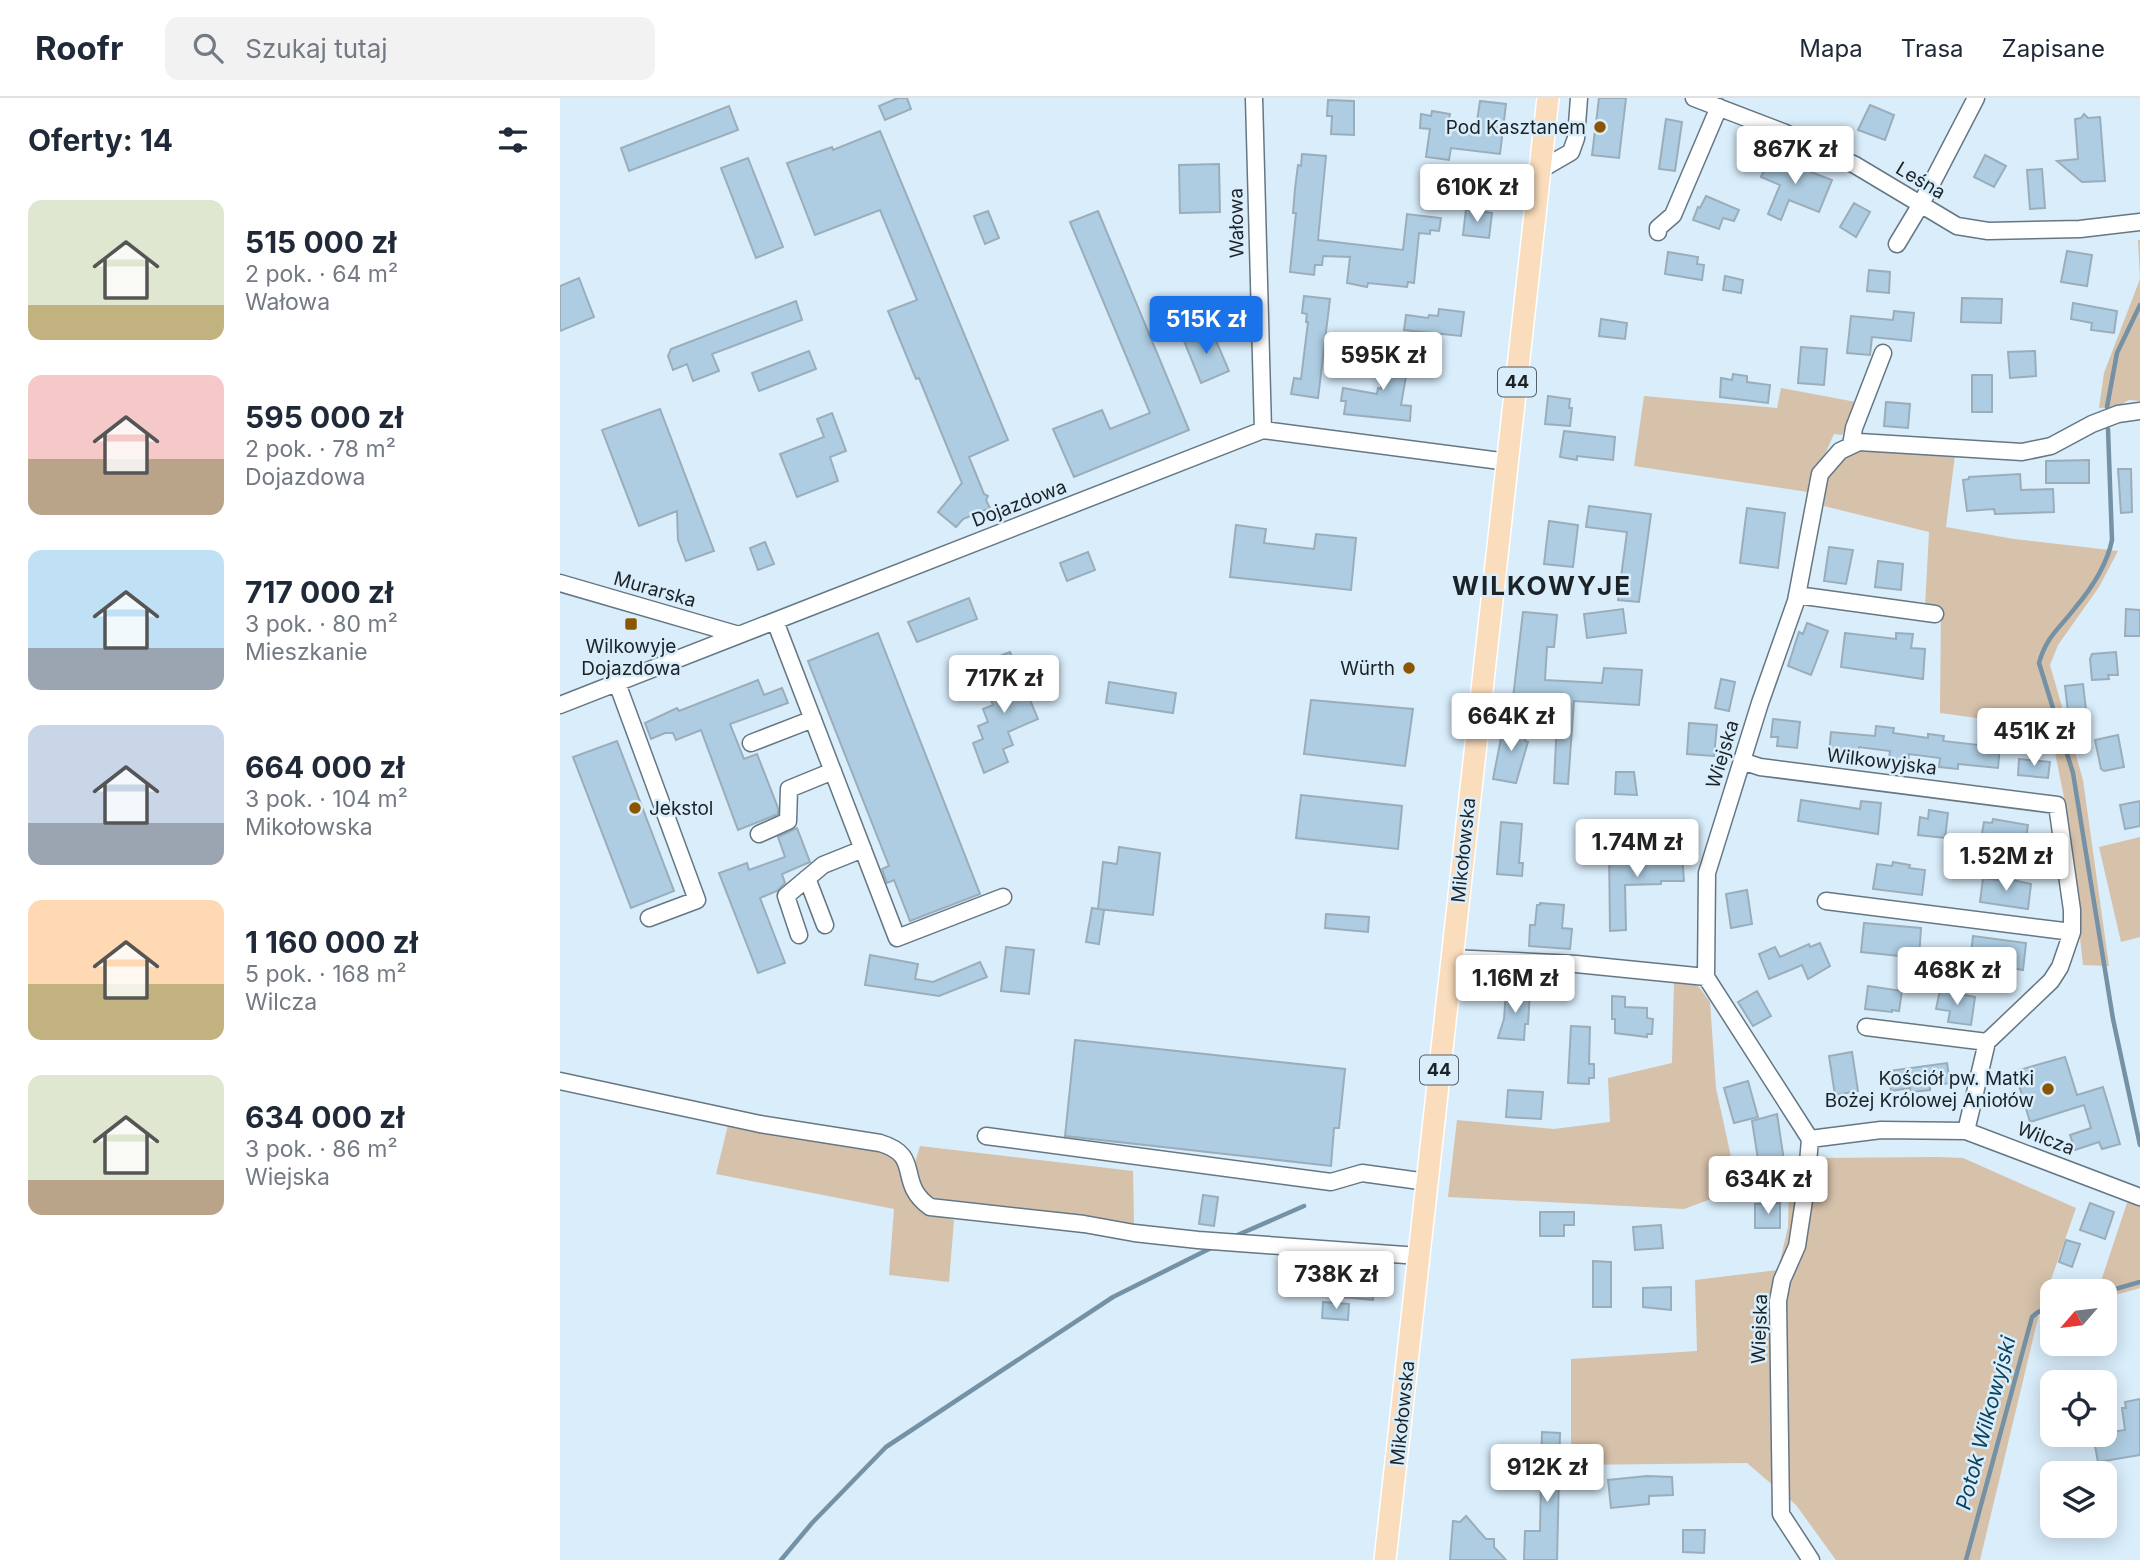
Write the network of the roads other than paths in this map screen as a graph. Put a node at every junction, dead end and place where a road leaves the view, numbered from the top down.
1 (1254, 98) edge
2 (1548, 98) edge
3 (1579, 98) edge
4 (1694, 98) edge
5 (1976, 98) edge
6 (1719, 107) junction
7 (1540, 170) junction
8 (1921, 204) junction
9 (2139, 222) edge
10 (1658, 232) dead end
11 (1897, 244) dead end
12 (1883, 353) dead end
13 (2140, 411) edge
14 (1263, 430) junction
15 (1851, 445) junction
16 (1508, 462) junction
17 (560, 583) edge
18 (1797, 595) junction
19 (1935, 614) dead end
20 (775, 621) junction
21 (739, 635) junction
22 (617, 683) junction
23 (560, 705) edge
24 (813, 719) junction
25 (751, 743) dead end
26 (1742, 761) junction
27 (833, 771) junction
28 (759, 834) dead end
29 (863, 849) junction
30 (807, 878) junction
31 (1003, 897) dead end
32 (1826, 901) dead end
33 (649, 918) dead end
34 (825, 925) dead end
35 (2072, 932) junction
36 (799, 935) dead end
37 (1451, 958) junction
38 (1706, 977) junction
39 (1866, 1027) dead end
40 (1987, 1042) junction
41 (560, 1081) edge
42 (1966, 1131) junction
43 (986, 1136) dead end
44 (1810, 1139) junction
45 (1427, 1182) junction
46 (2140, 1197) edge
47 (1419, 1256) junction
48 (1385, 1560) edge
49 (1811, 1560) edge

1 - 14 street, Wałowa
2 - 7 main road, Mikołowska / 44
3 - 7 street
4 - 6 street, Leśna
5 - 8 street
6 - 8 street, Leśna
6 - 10 street
7 - 16 main road, Mikołowska / 44
8 - 9 street, Leśna
8 - 11 street
12 - 15 street
13 - 15 street
14 - 16 street, Dojazdowa
14 - 20 street, Dojazdowa
15 - 18 street, Wiejska
16 - 37 main road, Mikołowska / 44
17 - 21 street, Murarska
18 - 19 street
18 - 26 street, Wiejska
20 - 21 street, Dojazdowa
20 - 24 street
21 - 22 street, Dojazdowa
22 - 23 street, Dojazdowa
22 - 33 street
24 - 25 street
24 - 27 street
26 - 35 street, Wilkowyjska
26 - 38 street, Wiejska
27 - 28 street
27 - 29 street
29 - 30 street
29 - 31 street
30 - 34 street
30 - 36 street
32 - 35 street
35 - 40 street, Wilkowyjska
37 - 38 street
37 - 45 main road, Mikołowska / 44
38 - 44 street
39 - 40 street
40 - 42 street
41 - 47 street
42 - 44 street, Wilcza
42 - 46 street, Wilcza
43 - 45 street
44 - 49 street, Wiejska
45 - 47 main road, Mikołowska / 44
47 - 48 main road, Mikołowska / 44

